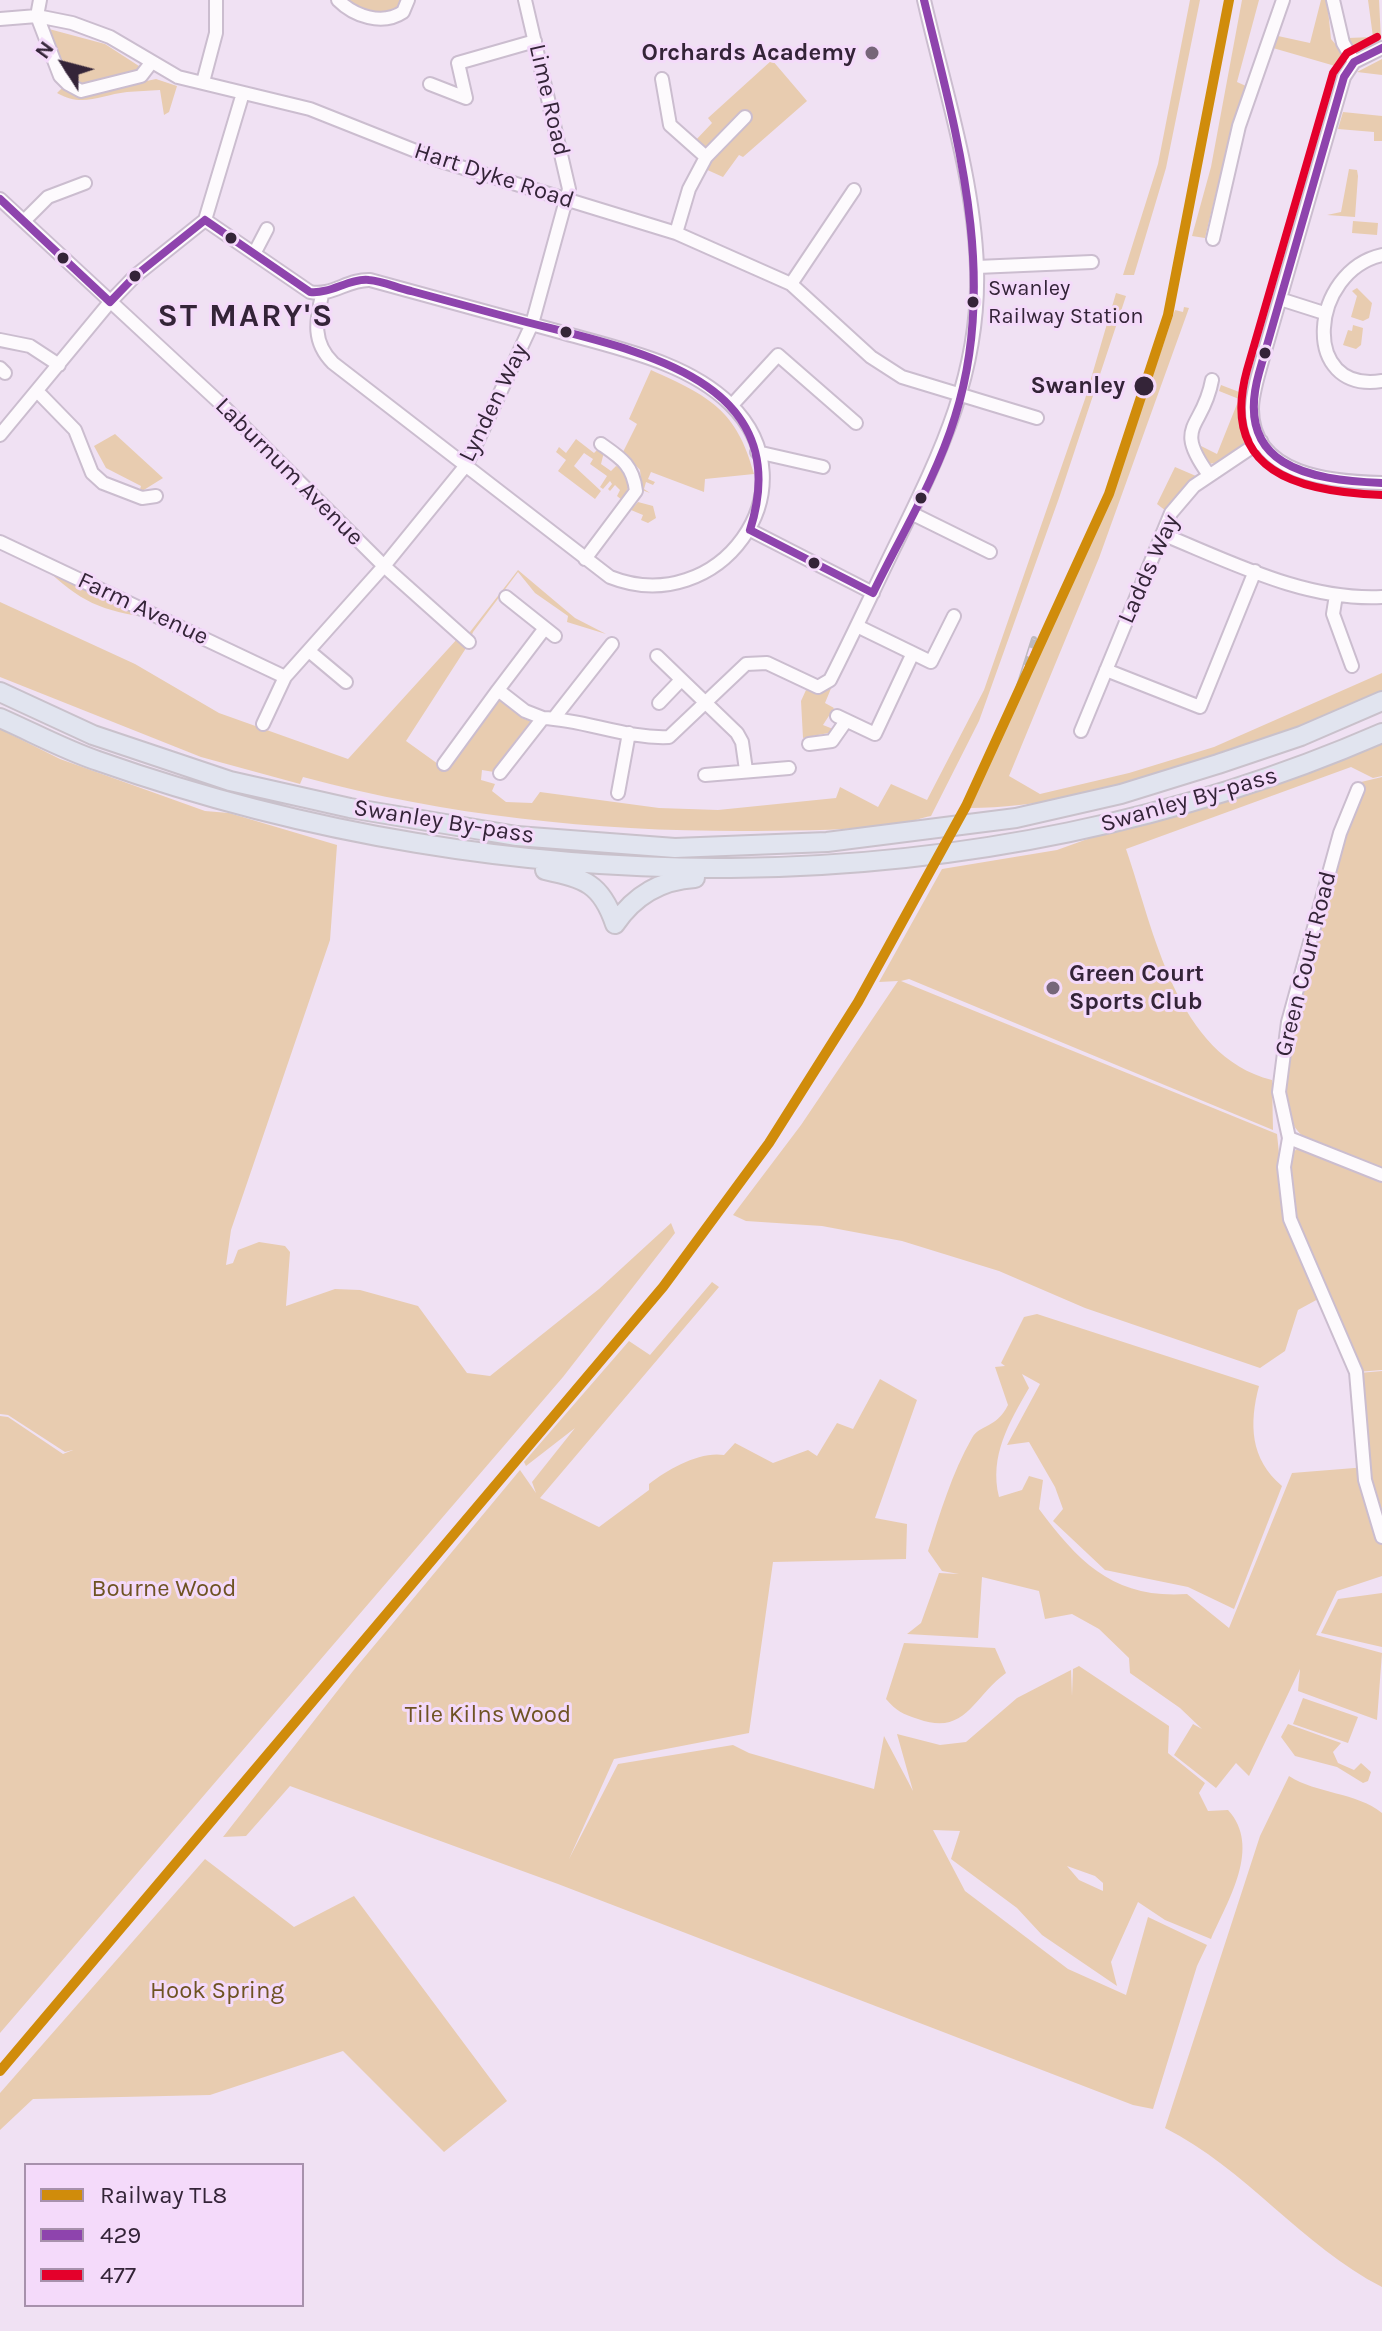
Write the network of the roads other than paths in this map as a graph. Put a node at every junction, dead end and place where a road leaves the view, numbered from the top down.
1 (40, 0) edge
2 (216, 0) edge
3 (338, 0) edge
4 (408, 0) edge
5 (525, 0) edge
6 (924, 0) edge
7 (1283, 0) edge
8 (1333, 0) edge
9 (37, 16) junction
10 (0, 19) edge
11 (535, 41) junction
12 (1382, 48) edge
13 (1354, 62) junction
14 (151, 63) junction
15 (662, 79) dead end
16 (203, 82) junction
17 (430, 84) dead end
18 (243, 93) junction
19 (745, 117) dead end
20 (706, 157) junction
21 (85, 183) dead end
22 (854, 190) dead end
23 (0, 199) edge
24 (569, 201) junction
25 (205, 220) junction
26 (24, 221) junction
27 (267, 229) dead end
28 (676, 233) junction
29 (1213, 239) dead end
30 (255, 252) junction
31 (1382, 255) edge
32 (1092, 262) dead end
33 (977, 267) junction
34 (791, 284) junction
35 (322, 295) junction
36 (1280, 299) junction
37 (110, 302) junction
38 (1324, 313) junction
39 (532, 324) junction
40 (0, 340) edge
41 (59, 365) junction
42 (1212, 380) dead end
43 (1382, 381) edge
44 (38, 392) junction
45 (961, 396) junction
46 (732, 405) junction
47 (1037, 418) dead end
48 (856, 423) dead end
49 (0, 435) edge
50 (1261, 441) junction
51 (601, 444) dead end
52 (757, 452) junction
53 (467, 464) junction
54 (823, 467) dead end
55 (1209, 475) junction
56 (1382, 483) edge
57 (156, 496) dead end
58 (911, 513) junction
59 (750, 530) junction
60 (1162, 534) junction
61 (0, 542) edge
62 (990, 552) dead end
63 (585, 559) junction
64 (384, 566) junction
65 (1255, 571) junction
66 (873, 593) junction
67 (1336, 595) junction
68 (506, 597) dead end
69 (1382, 597) edge
70 (954, 616) dead end
71 (857, 626) junction
72 (469, 642) dead end
73 (612, 644) dead end
74 (309, 651) junction
75 (912, 655) junction
76 (657, 656) dead end
77 (1352, 666) dead end
78 (1106, 670) junction
79 (285, 677) junction
80 (681, 680) junction
81 (346, 682) dead end
82 (498, 690) junction
83 (0, 692) edge
84 (1382, 701) edge
85 (659, 703) dead end
86 (705, 704) junction
87 (0, 718) edge
88 (549, 718) junction
89 (263, 724) dead end
90 (1081, 731) dead end
91 (629, 733) junction
92 (1382, 733) edge
93 (809, 744) dead end
94 (444, 764) dead end
95 (789, 768) dead end
96 (746, 770) junction
97 (500, 773) dead end
98 (705, 775) dead end
99 (1358, 789) dead end
100 (618, 793) dead end
101 (427, 844) junction
102 (888, 859) junction
103 (1289, 1138) junction
104 (1382, 1175) edge
105 (1382, 1537) edge

1 - 9 street
2 - 16 street
3 - 4 street
5 - 11 street, Lime Road
6 - 33 street
7 - 29 street
8 - 13 street
9 - 10 street, Hart Dyke Road
9 - 14 street, Hart Dyke Road
9 - 14 street
11 - 17 street
11 - 24 street, Lime Road
12 - 13 street
13 - 36 street
14 - 16 street, Hart Dyke Road
15 - 20 street
16 - 18 street, Hart Dyke Road
18 - 24 street, Hart Dyke Road
18 - 25 street
19 - 20 street
20 - 28 street
21 - 26 street
22 - 34 street
23 - 26 street, Laburnum Avenue
24 - 28 street, Hart Dyke Road
24 - 39 street, Lynden Way
25 - 30 street
25 - 37 street
26 - 37 street, Laburnum Avenue
27 - 30 street
28 - 34 street, Hart Dyke Road
30 - 35 street
31 - 38 street
32 - 33 street
33 - 45 street
34 - 45 street, Hart Dyke Road
35 - 39 street
35 - 53 street
36 - 38 street
36 - 50 street
37 - 41 street
37 - 64 street, Laburnum Avenue
38 - 43 street
39 - 46 street
39 - 53 street, Lynden Way
40 - 41 street
41 - 44 street
42 - 55 street
44 - 49 street
44 - 57 street
45 - 47 street, Hart Dyke Road
45 - 58 street
46 - 48 street
46 - 52 street
50 - 55 street, Ladds Way
50 - 56 street
51 - 63 street
52 - 54 street
52 - 59 street
53 - 63 street
53 - 64 street, Lynden Way
55 - 60 street, Ladds Way
58 - 62 street
58 - 66 street
59 - 63 street
59 - 66 street
60 - 65 street
60 - 78 street, Ladds Way
61 - 79 street, Farm Avenue
64 - 72 street, Laburnum Avenue
64 - 74 street, Lynden Way
65 - 67 street
65 - 78 street
66 - 71 street
67 - 69 street
67 - 77 street
68 - 82 street
70 - 75 street
71 - 75 street
71 - 86 street
73 - 88 street
74 - 79 street, Lynden Way
74 - 81 street
75 - 93 street
76 - 80 street
78 - 90 street, Ladds Way
79 - 89 street, Lynden Way
80 - 85 street
80 - 86 street
82 - 88 street
82 - 94 street
83 - 84 highway, Swanley By-pass
86 - 91 street
86 - 96 street
87 - 101 highway, Swanley By-pass
88 - 91 street
88 - 97 street
91 - 100 street
92 - 102 highway, Swanley By-pass
95 - 96 street
96 - 98 street
99 - 103 street, Green Court Road
101 - 102 highway, Swanley By-pass
101 - 102 highway
103 - 104 street
103 - 105 street, Green Court Road

